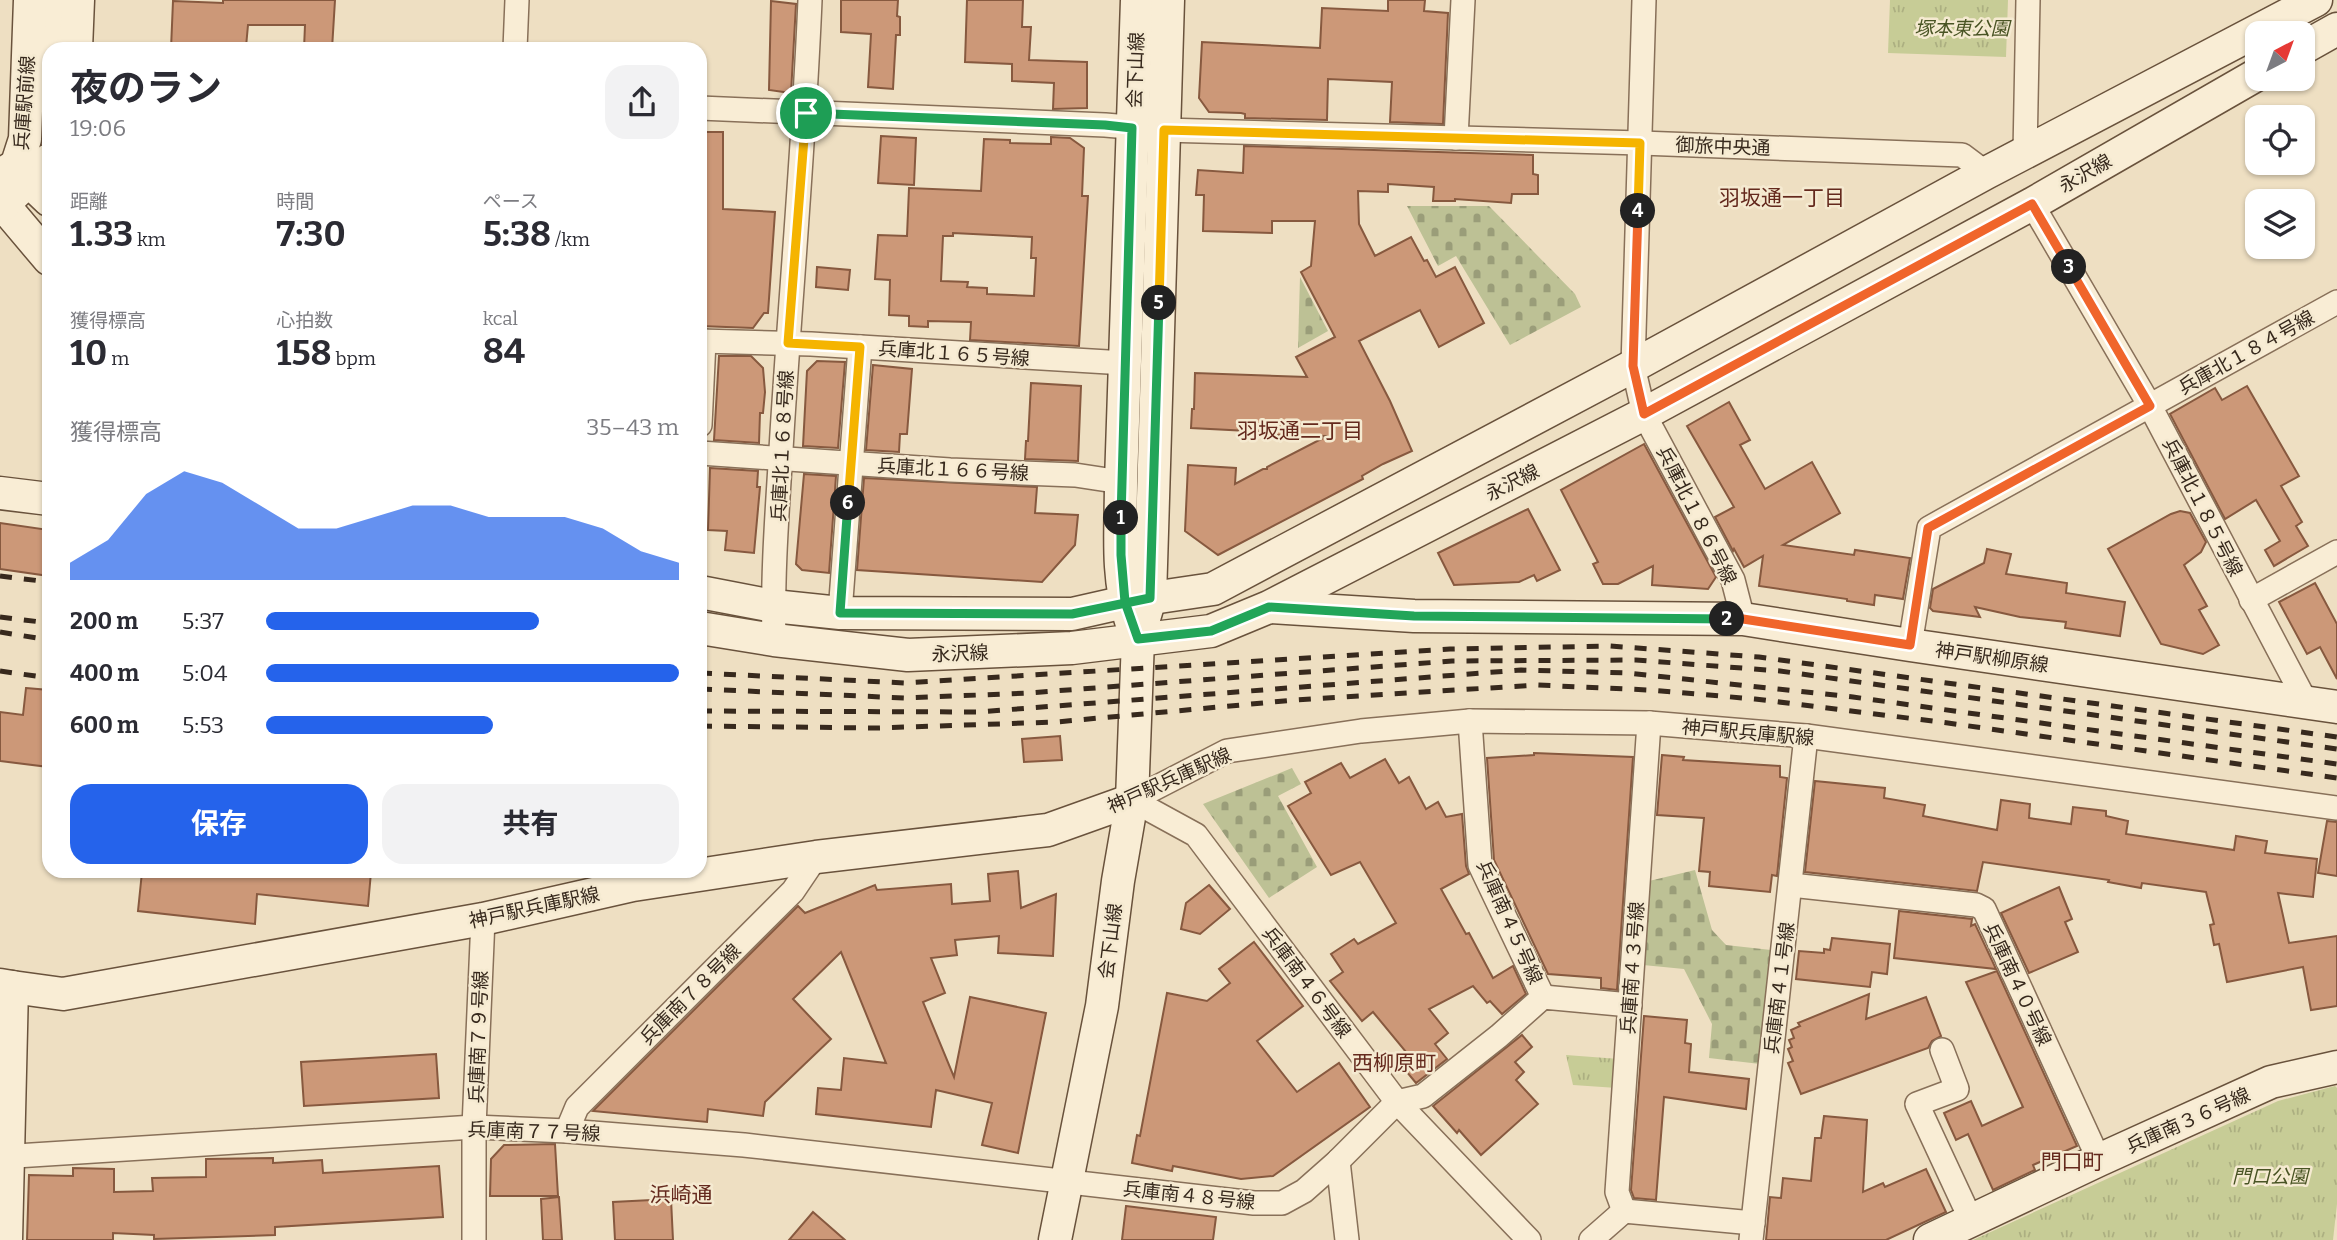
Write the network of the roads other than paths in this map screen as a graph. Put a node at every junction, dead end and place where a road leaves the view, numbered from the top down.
1 (30, 0) edge
2 (54, 0) edge
3 (78, 0) edge
4 (517, 0) edge
5 (810, 0) edge
6 (1137, 0) edge
7 (1168, 0) edge
8 (1463, 0) edge
9 (1644, 0) edge
10 (2028, 0) edge
11 (2316, 0) edge
12 (2337, 29) edge
13 (2315, 41) edge
14 (52, 42) edge
15 (76, 42) edge
16 (515, 42) edge
17 (2245, 81) edge
18 (707, 108) edge
19 (806, 113) junction
20 (1132, 128) junction
21 (1164, 130) junction
22 (1455, 138) junction
23 (1640, 143) junction
24 (2025, 153) junction
25 (1986, 173) junction
26 (28, 175) edge
27 (2032, 204) junction
28 (1, 206) edge
29 (42, 251) edge
30 (2337, 302) edge
31 (707, 341) edge
32 (788, 343) junction
33 (860, 347) junction
34 (1125, 363) junction
35 (1633, 366) junction
36 (2150, 406) junction
37 (1644, 414) junction
38 (707, 454) edge
39 (781, 459) junction
40 (851, 463) junction
41 (1121, 482) junction
42 (0, 493) edge
43 (42, 498) edge
44 (2337, 552) edge
45 (707, 593) edge
46 (1137, 600) junction
47 (2251, 600) junction
48 (773, 606) junction
49 (1269, 607) junction
50 (840, 613) junction
51 (1743, 619) junction
52 (707, 629) edge
53 (1138, 639) junction
54 (774, 640) junction
55 (1910, 645) junction
56 (2306, 702) junction
57 (2337, 706) edge
58 (1470, 721) junction
59 (1649, 723) junction
60 (1806, 736) junction
61 (1132, 800) junction
62 (2337, 808) edge
63 (816, 857) junction
64 (707, 874) edge
65 (679, 878) edge
66 (1791, 885) junction
67 (483, 919) junction
68 (6, 986) edge
69 (1543, 997) junction
70 (1630, 1005) junction
71 (1942, 1050) dead end
72 (2337, 1068) edge
73 (1397, 1102) junction
74 (474, 1127) junction
75 (567, 1131) junction
76 (4, 1157) edge
77 (2099, 1160) junction
78 (1338, 1161) junction
79 (1067, 1181) junction
80 (1624, 1211) junction
81 (1971, 1220) junction
82 (1752, 1231) edge
83 (6, 1240) edge
84 (474, 1240) edge
85 (1055, 1240) edge
86 (1347, 1240) edge
87 (1529, 1240) edge
88 (1591, 1240) edge
89 (1930, 1240) edge

1 - 26 street, 兵庫駅前線
2 - 14 street
3 - 15 street
4 - 16 street
5 - 19 street, 兵庫北１６８号線
6 - 20 street, 会下山線
7 - 21 street, 会下山線
8 - 22 street
9 - 23 street, 兵庫北１８６号線
10 - 24 street
11 - 24 street, 永沢線
12 - 13 street
17 - 27 street, 永沢線
18 - 19 street, 御旅中央通
19 - 20 street, 御旅中央通
19 - 32 street, 兵庫北１６８号線
20 - 21 street, 御旅中央通
20 - 34 street, 会下山線
21 - 22 street, 御旅中央通
21 - 46 street, 会下山線
22 - 23 street, 御旅中央通
23 - 25 street, 御旅中央通
23 - 35 street, 兵庫北１８６号線
24 - 25 street, 永沢線
25 - 35 street, 永沢線
26 - 28 street
27 - 36 street, 兵庫北１８５号線
27 - 37 street, 永沢線
28 - 29 street
30 - 36 street, 兵庫北１８４号線
31 - 32 street, 兵庫北１６５号線
32 - 33 street, 兵庫北１６５号線
32 - 39 street, 兵庫北１６８号線
33 - 34 street, 兵庫北１６５号線
33 - 40 street
34 - 41 street, 会下山線
35 - 37 street, 兵庫北１８６号線
35 - 46 street, 永沢線
36 - 47 street, 兵庫北１８５号線
36 - 55 street, 兵庫北１８４号線
37 - 49 street, 永沢線
37 - 51 street, 兵庫北１８６号線
38 - 39 street, 兵庫北１６６号線
39 - 40 street, 兵庫北１６６号線
39 - 48 street, 兵庫北１６８号線
40 - 41 street, 兵庫北１６６号線
40 - 50 street
41 - 46 street, 会下山線
42 - 43 street
44 - 47 street
45 - 48 street, 永沢線
46 - 50 street, 永沢線
46 - 53 street, 会下山線
47 - 56 street, 兵庫北１８５号線
48 - 50 street, 永沢線
48 - 54 street, 兵庫北１６８号線
49 - 51 street, 神戸駅柳原線
49 - 53 street, 永沢線
51 - 55 street, 神戸駅柳原線
52 - 54 street, 永沢線
53 - 54 street, 永沢線
53 - 61 street, 会下山線
55 - 56 street, 神戸駅柳原線
56 - 57 street, 神戸駅柳原線
58 - 59 street, 神戸駅兵庫駅線
58 - 61 street, 神戸駅兵庫駅線
58 - 69 street, 兵庫南４５号線
59 - 60 street, 神戸駅兵庫駅線
59 - 70 street, 兵庫南４３号線
60 - 62 street, 神戸駅兵庫駅線
60 - 66 street, 兵庫南４１号線
61 - 63 street, 神戸駅兵庫駅線
61 - 73 street, 兵庫南４６号線
61 - 79 street, 会下山線
63 - 64 street, 神戸駅兵庫駅線
63 - 75 street, 兵庫南７８号線
65 - 67 street, 神戸駅兵庫駅線
66 - 77 street, 兵庫南４０号線
66 - 82 street, 兵庫南４１号線
67 - 68 street, 神戸駅兵庫駅線
67 - 74 street, 兵庫南７９号線
68 - 76 street
69 - 70 street
69 - 73 street
70 - 80 street, 兵庫南４３号線
71 - 81 street
72 - 77 street, 兵庫南３６号線
73 - 78 street, 兵庫南４８号線
73 - 87 street, 兵庫南４６号線
74 - 75 street, 兵庫南７７号線
74 - 76 street, 兵庫南７７号線
74 - 84 street, 兵庫南７９号線
75 - 79 street, 兵庫南７７号線
76 - 83 street
77 - 81 street, 兵庫南３６号線
78 - 79 street, 兵庫南４８号線
78 - 86 street
79 - 85 street, 会下山線
80 - 82 street
80 - 88 street
81 - 89 street, 兵庫南３６号線

